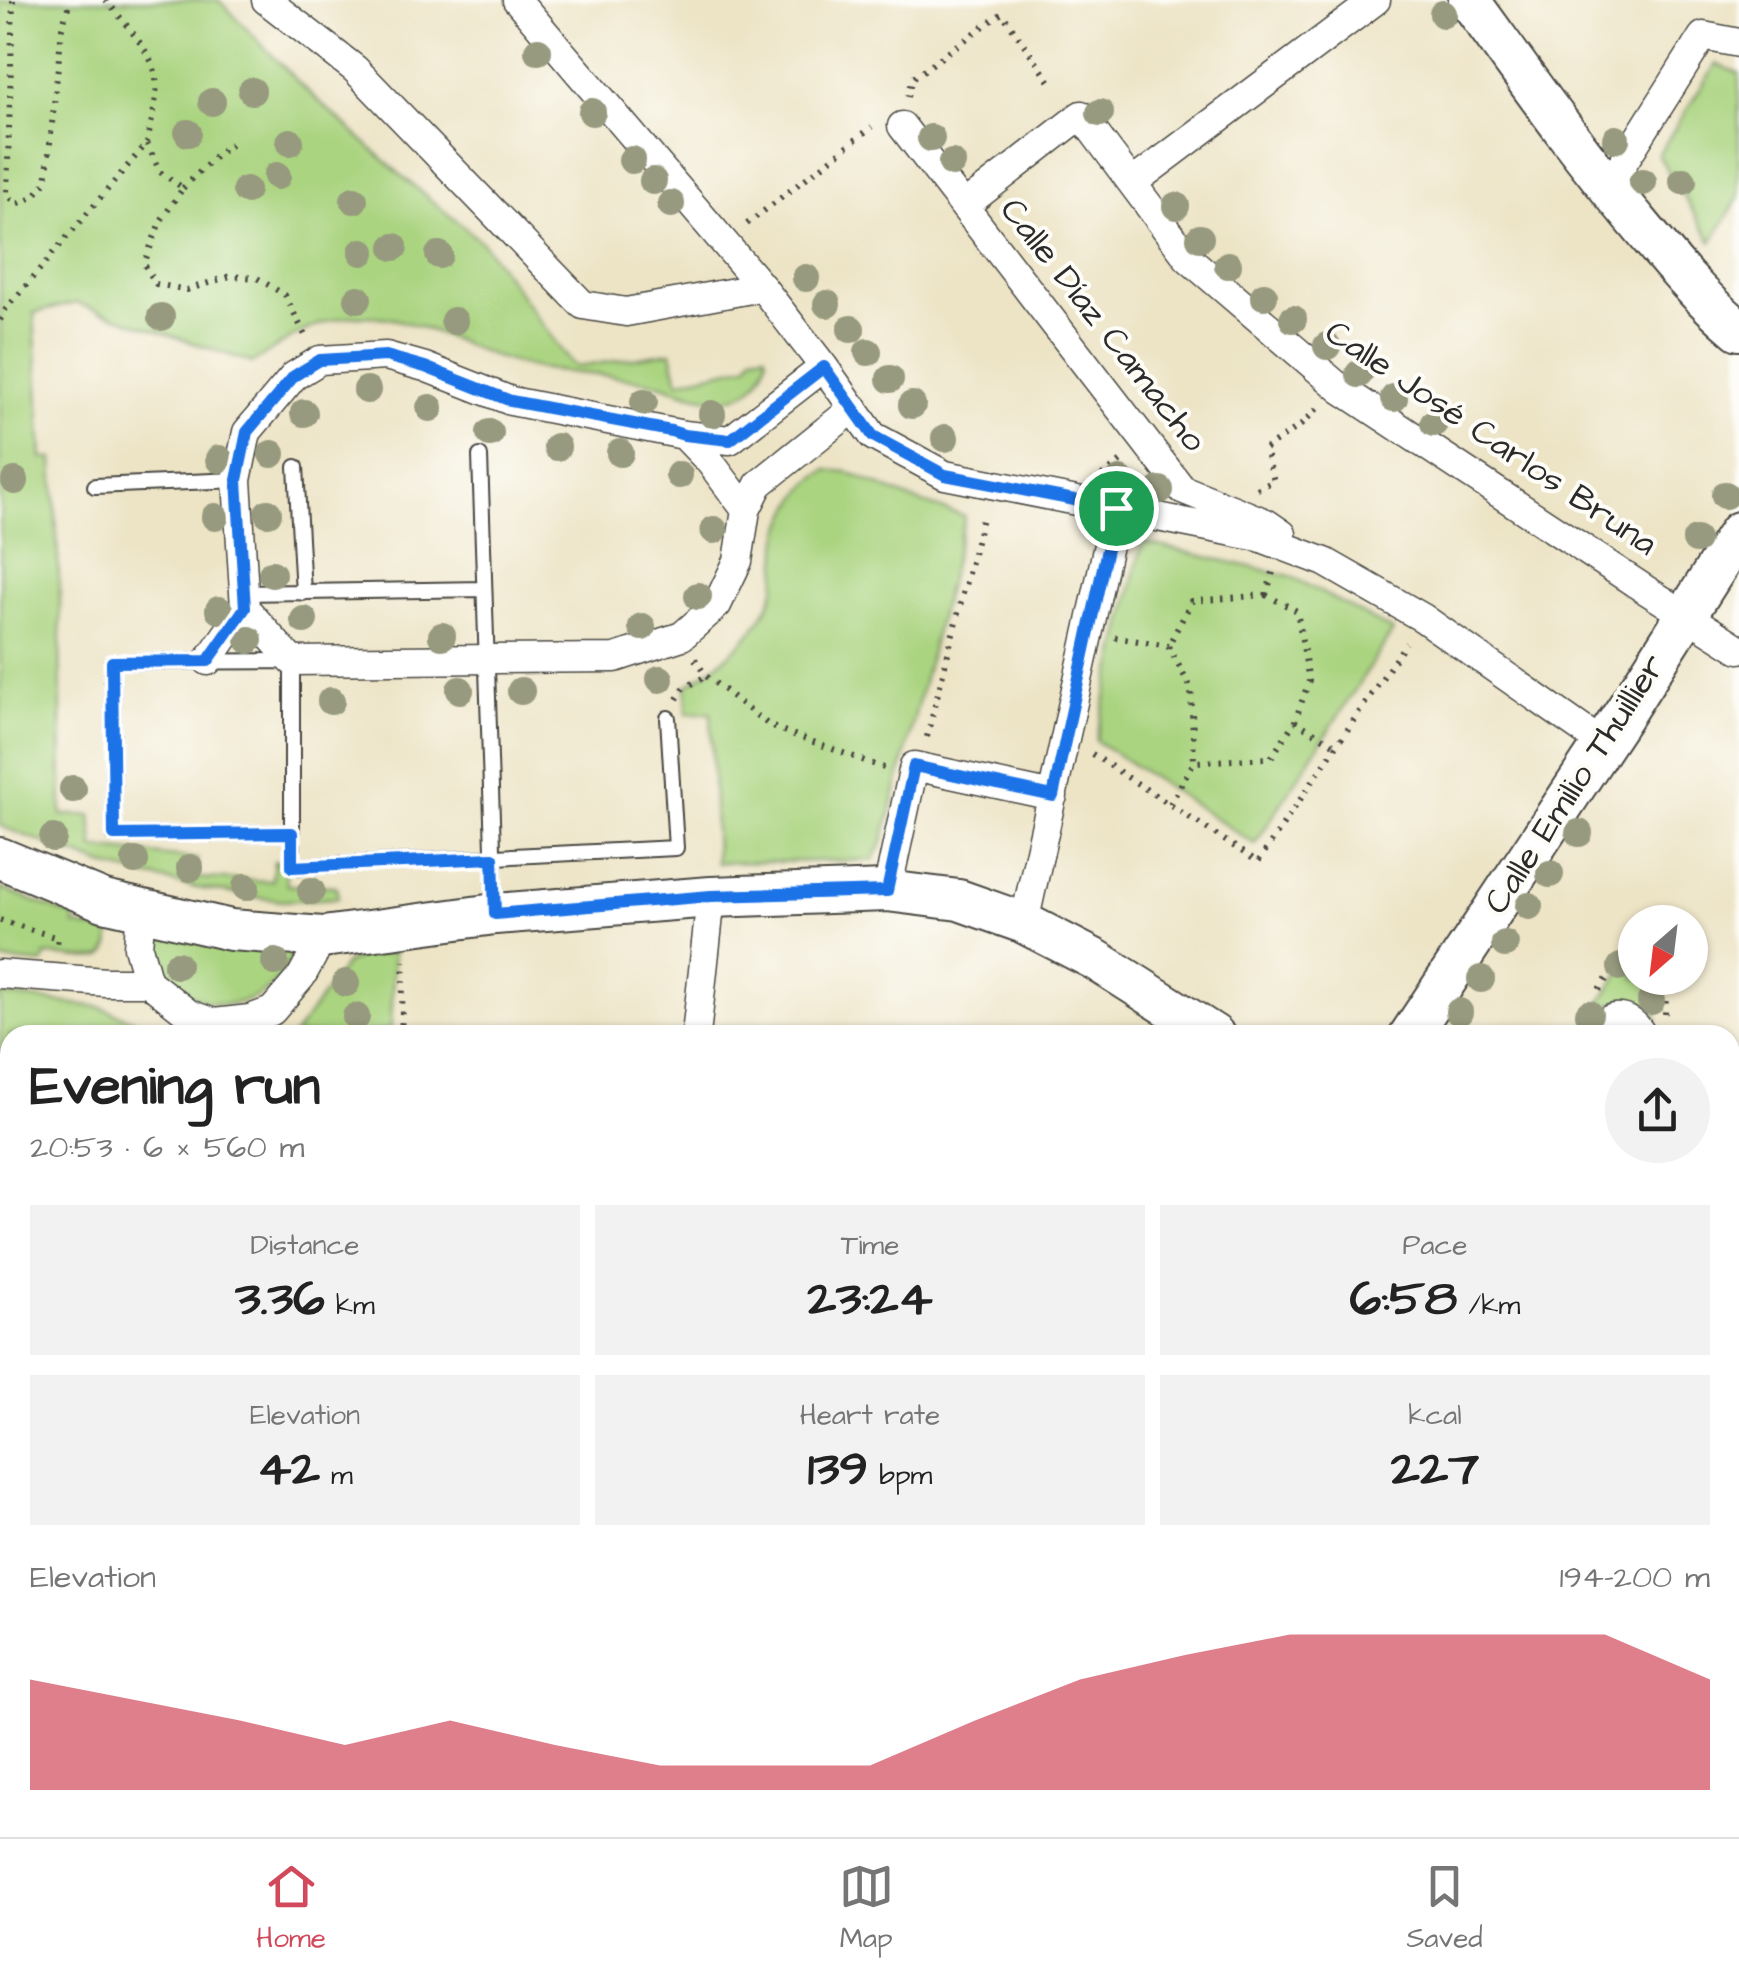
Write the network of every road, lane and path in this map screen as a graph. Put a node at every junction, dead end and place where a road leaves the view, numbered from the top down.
1 (13, 0) edge
2 (70, 0) edge
3 (106, 0) edge
4 (266, 0) edge
5 (517, 0) edge
6 (1376, 0) edge
7 (1469, 0) edge
8 (1739, 43) edge
9 (1054, 86) dead end
10 (894, 117) junction
11 (236, 140) dead end
12 (147, 143) junction
13 (1132, 183) junction
14 (183, 188) junction
15 (1607, 188) junction
16 (964, 206) junction
17 (750, 222) dead end
18 (762, 287) junction
19 (0, 320) edge
20 (1739, 330) edge
21 (303, 332) dead end
22 (824, 367) junction
23 (1329, 396) dead end
24 (854, 408) junction
25 (684, 435) junction
26 (480, 456) dead end
27 (1125, 458) dead end
28 (296, 467) dead end
29 (1098, 479) dead end
30 (237, 480) junction
31 (1274, 481) dead end
32 (990, 484) junction
33 (95, 486) dead end
34 (1116, 508) junction
35 (746, 510) junction
36 (1739, 532) edge
37 (1325, 562) junction
38 (1270, 583) dead end
39 (484, 589) junction
40 (303, 593) junction
41 (1266, 595) junction
42 (244, 601) junction
43 (1686, 614) junction
44 (1412, 634) dead end
45 (1120, 638) dead end
46 (1168, 646) junction
47 (1739, 648) edge
48 (292, 660) junction
49 (485, 660) junction
50 (208, 661) junction
51 (683, 689) dead end
52 (668, 718) dead end
53 (1295, 721) junction
54 (927, 737) dead end
55 (1603, 744) junction
56 (1337, 746) junction
57 (1088, 752) dead end
58 (1194, 762) junction
59 (884, 768) dead end
60 (1053, 796) junction
61 (1170, 804) junction
62 (292, 833) junction
63 (0, 858) edge
64 (493, 858) junction
65 (887, 891) junction
66 (711, 896) junction
67 (140, 910) junction
68 (495, 914) junction
69 (0, 920) edge
70 (1024, 922) junction
71 (323, 938) junction
72 (56, 955) dead end
73 (404, 960) dead end
74 (1618, 963) edge
75 (0, 974) edge
76 (148, 982) junction
77 (1666, 995) edge
78 (1591, 1003) dead end
79 (1665, 1016) dead end
80 (232, 1025) edge
81 (253, 1025) edge
82 (401, 1025) edge
83 (697, 1025) edge
84 (1198, 1025) edge
85 (1417, 1025) edge
86 (1598, 1025) edge
87 (1636, 1025) edge

1 - 2 path
3 - 12 path
4 - 18 street
5 - 18 street
6 - 13 street
7 - 15 street
8 - 15 street
9 - 10 path
10 - 16 street, Calle Díaz Camacho
10 - 17 path
11 - 14 path
12 - 14 path
12 - 19 path
13 - 16 street, Calle José Carlos Bruna
13 - 43 street, Calle José Carlos Bruna
14 - 21 path
15 - 20 street
16 - 37 street, Calle Díaz Camacho
18 - 22 street
22 - 24 street
22 - 25 street
23 - 31 path
24 - 32 street
24 - 35 street
25 - 30 street
25 - 35 street
26 - 39 lane
27 - 29 path
28 - 40 lane
30 - 33 lane
30 - 42 street
32 - 34 street
32 - 54 path
34 - 37 street
34 - 60 street
35 - 49 street
36 - 43 street, Calle Emilio Thuillier
37 - 55 street
38 - 41 path
39 - 40 lane
39 - 49 lane
40 - 42 lane
41 - 46 path
41 - 53 path
42 - 48 street
42 - 50 street
43 - 47 street, Calle José Carlos Bruna
43 - 55 street, Calle Emilio Thuillier
44 - 56 path
45 - 46 path
46 - 58 path
48 - 49 street
48 - 50 lane
48 - 62 lane
49 - 64 lane
50 - 62 lane
51 - 59 path
52 - 64 lane
53 - 56 path
53 - 58 path
55 - 85 street, Calle Emilio Thuillier
56 - 61 path
57 - 61 path
58 - 61 path
60 - 65 street
60 - 70 street
62 - 64 lane
63 - 67 street
64 - 68 lane
65 - 66 street
65 - 70 street
66 - 68 street
66 - 83 street
67 - 71 street
67 - 76 street
68 - 71 street
69 - 72 path
70 - 84 street
71 - 81 street
73 - 82 path
74 - 78 path
75 - 76 street
76 - 80 street
77 - 79 path
86 - 87 street

